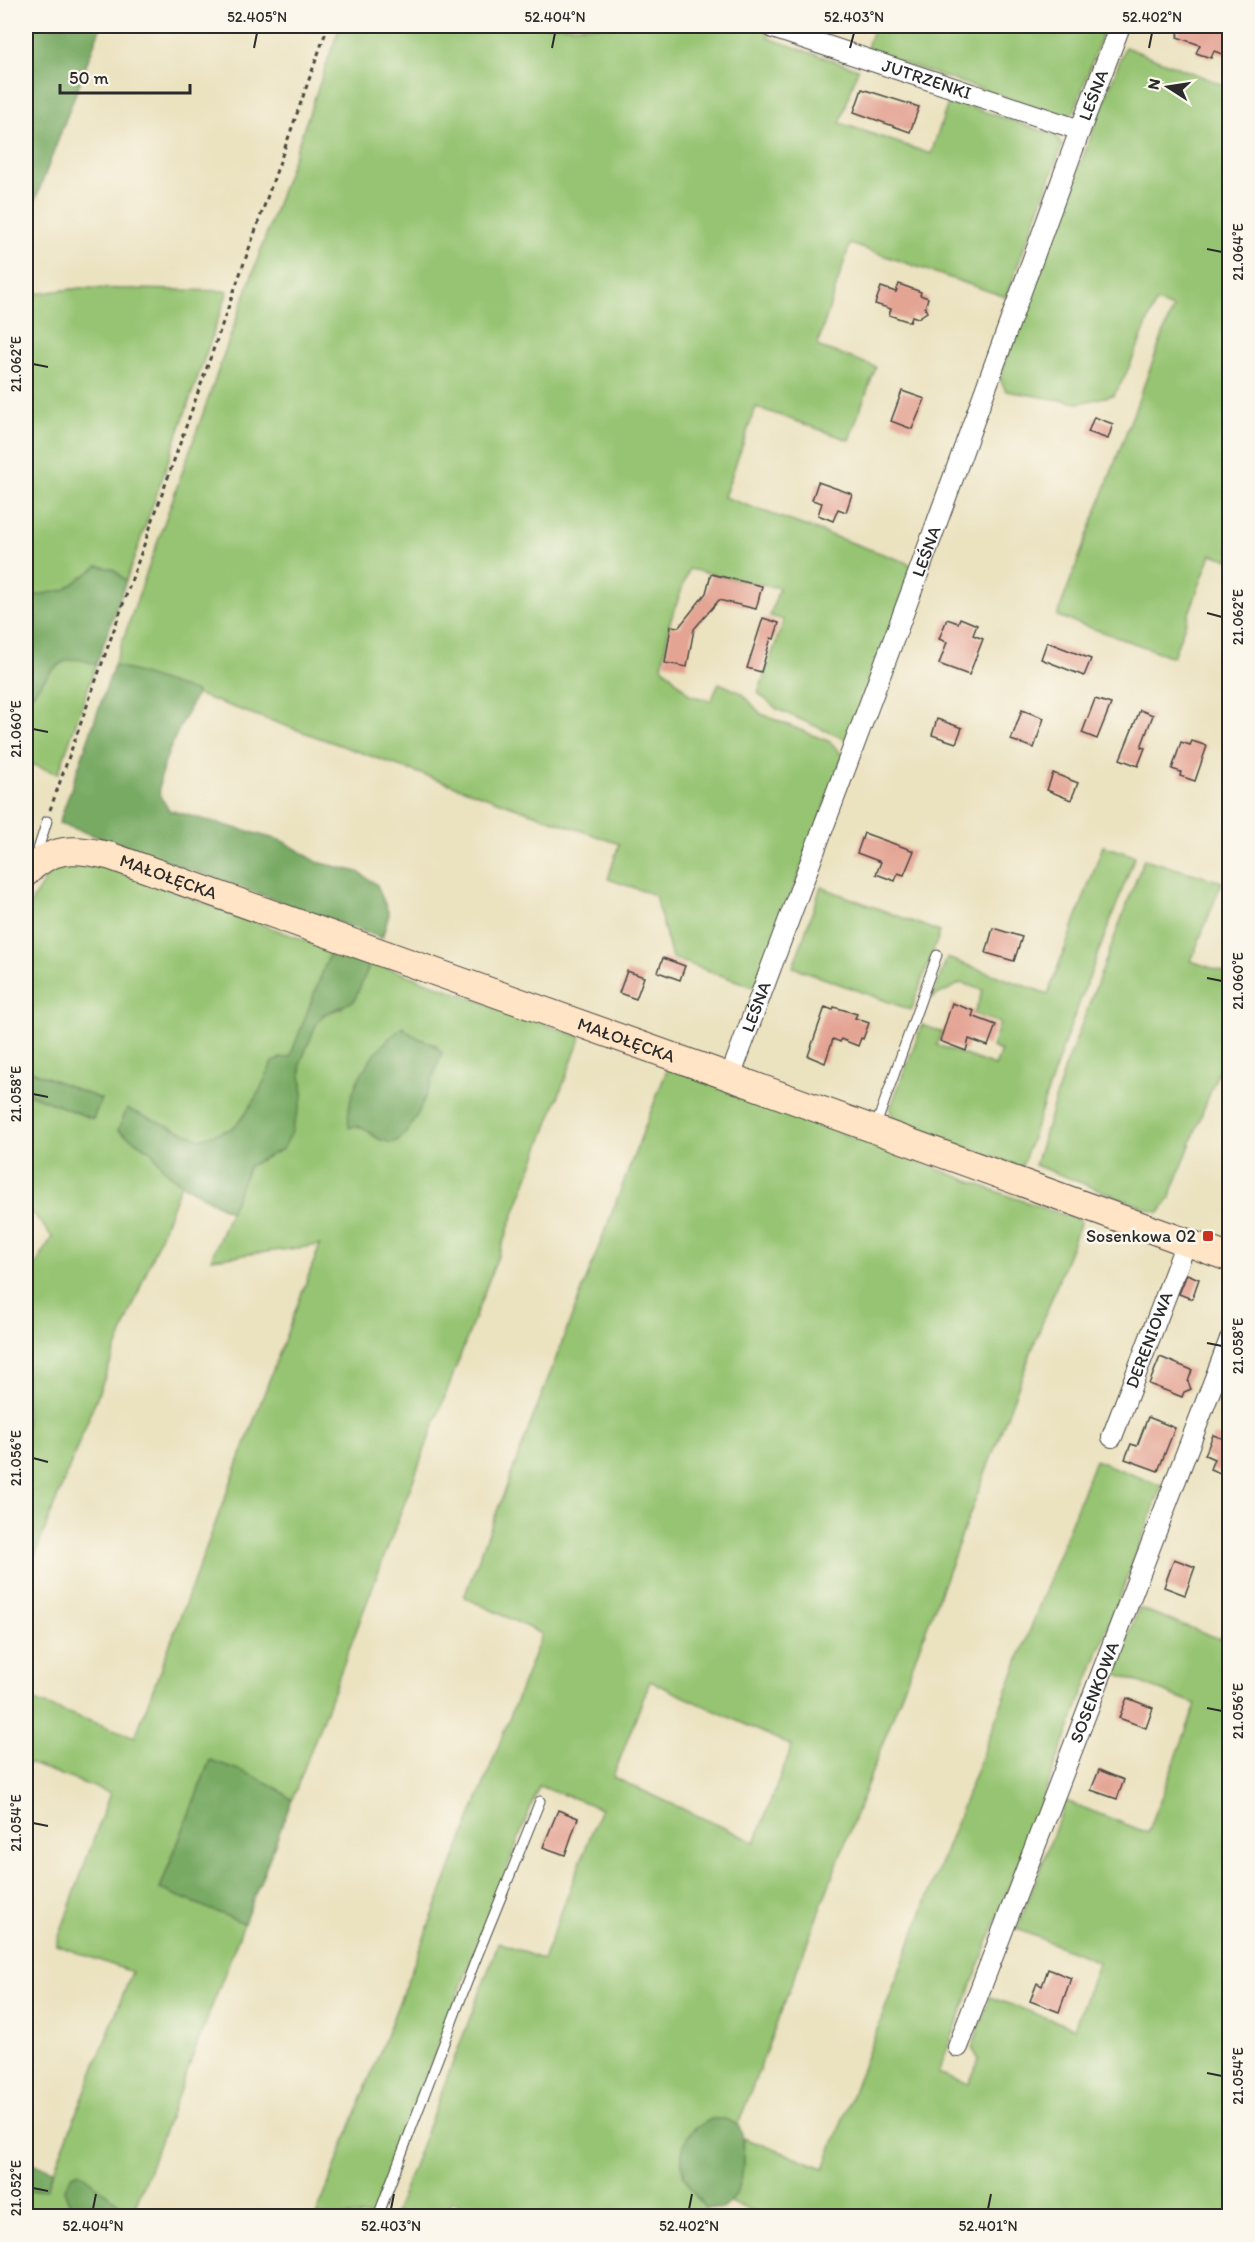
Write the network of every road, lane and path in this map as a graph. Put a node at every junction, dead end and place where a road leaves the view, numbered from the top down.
1 (328, 26) edge
2 (1120, 26) edge
3 (772, 28) dead end
4 (1080, 130) junction
5 (47, 821) joint
6 (30, 868) edge
7 (937, 955) dead end
8 (730, 1077) junction
9 (875, 1129) junction
10 (1186, 1243) junction
11 (1230, 1258) edge
12 (1230, 1339) edge
13 (1113, 1437) dead end
14 (540, 1801) dead end
15 (958, 2047) dead end
16 (378, 2217) edge

1 - 5 path
2 - 4 street, LEŚNA
3 - 4 street, JUTRZENKI
4 - 8 street, LEŚNA
5 - 6 lane
6 - 8 street, MAŁOŁĘCKA
7 - 9 lane
8 - 9 street, MAŁOŁĘCKA
9 - 10 street, MAŁOŁĘCKA
10 - 11 street, MAŁOŁĘCKA
10 - 13 street, DERENIOWA
12 - 15 street, SOSENKOWA
14 - 16 lane

